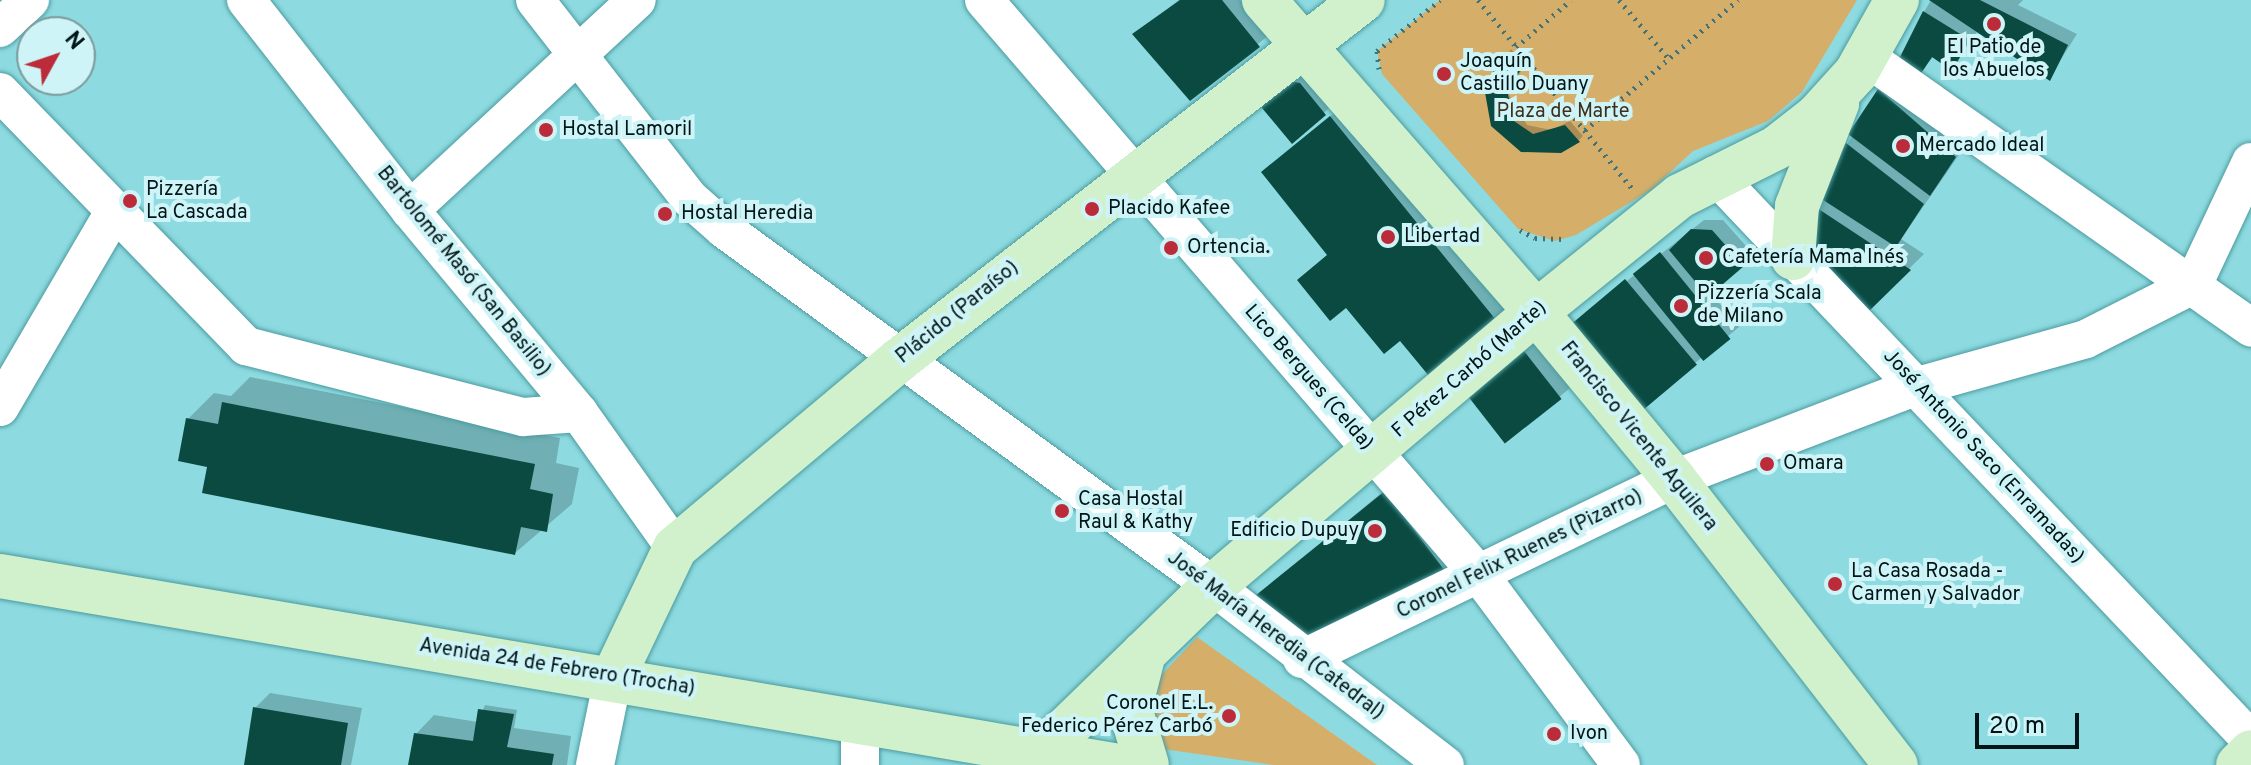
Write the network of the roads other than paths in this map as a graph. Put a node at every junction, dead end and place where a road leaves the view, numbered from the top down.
1 (30, 0) edge
2 (246, 0) edge
3 (535, 0) edge
4 (637, 0) edge
5 (984, 0) edge
6 (1264, 0) edge
7 (1363, 0) edge
8 (1897, 0) edge
9 (0, 28) edge
10 (1305, 46) junction
11 (579, 57) junction
12 (1855, 71) junction
13 (0, 92) edge
14 (2251, 162) edge
15 (1131, 175) junction
16 (1715, 175) junction
17 (410, 210) junction
18 (114, 212) junction
19 (1793, 258) junction
20 (2193, 285) junction
21 (1536, 312) junction
22 (2251, 328) edge
23 (899, 360) junction
24 (1918, 386) junction
25 (0, 407) edge
26 (579, 413) junction
27 (1375, 453) junction
28 (1674, 479) junction
29 (675, 548) junction
30 (0, 576) edge
31 (1481, 577) junction
32 (1213, 586) junction
33 (1144, 653) junction
34 (1302, 659) junction
35 (613, 678) junction
36 (860, 721) junction
37 (2251, 740) edge
38 (1042, 752) junction
39 (2251, 752) edge
40 (595, 765) edge
41 (860, 765) edge
42 (1113, 765) edge
43 (1147, 765) edge
44 (1445, 765) edge
45 (1621, 765) edge
46 (1896, 765) edge
47 (2238, 765) edge

1 - 9 street
2 - 17 street, Bartolomé Masó (San Basilio)
3 - 11 street, José María Heredia (Catedral)
4 - 11 street
5 - 15 street, Lico Bergues (Celda)
6 - 10 main road, Francisco Vicente Aguilera
7 - 10 main road, Plácido (Paraíso)
8 - 12 main road, F Pérez Carbó (Marte)
10 - 15 main road, Plácido (Paraíso)
10 - 21 main road, Francisco Vicente Aguilera
11 - 17 street
11 - 23 street, José María Heredia (Catedral)
12 - 16 main road, F Pérez Carbó (Marte)
12 - 19 main road
12 - 20 street
13 - 18 street
14 - 20 street
15 - 23 main road, Plácido (Paraíso)
15 - 27 street, Lico Bergues (Celda)
16 - 19 street, José Antonio Saco (Enramadas)
16 - 21 main road, F Pérez Carbó (Marte)
17 - 26 street, Bartolomé Masó (San Basilio)
18 - 25 street
18 - 26 street
19 - 24 street, José Antonio Saco (Enramadas)
20 - 22 street
20 - 24 street, Coronel Felix Ruenes (Pizarro)
21 - 27 main road, F Pérez Carbó (Marte)
21 - 28 main road, Francisco Vicente Aguilera
23 - 29 main road, Plácido (Paraíso)
23 - 32 street, José María Heredia (Catedral)
24 - 28 street, Coronel Felix Ruenes (Pizarro)
24 - 37 street, José Antonio Saco (Enramadas)
26 - 29 street, Bartolomé Masó (San Basilio)
27 - 31 street, Lico Bergues (Celda)
27 - 32 main road, F Pérez Carbó (Marte)
28 - 31 street, Coronel Felix Ruenes (Pizarro)
28 - 46 main road, Francisco Vicente Aguilera
29 - 35 main road, Plácido (Paraíso)
30 - 35 main road, Avenida 24 de Febrero (Trocha)
31 - 34 street, Coronel Felix Ruenes (Pizarro)
31 - 45 street, Lico Bergues (Celda)
32 - 33 main road, F Pérez Carbó (Marte)
32 - 34 street, José María Heredia (Catedral)
33 - 38 main road, F Pérez Carbó (Marte)
33 - 43 main road
34 - 44 street, José María Heredia (Catedral)
35 - 36 main road, Avenida 24 de Febrero (Trocha)
35 - 40 street
36 - 38 main road, Avenida 24 de Febrero (Trocha)
36 - 41 street
38 - 42 main road, Avenida 24 de Febrero (Trocha)
39 - 47 main road

